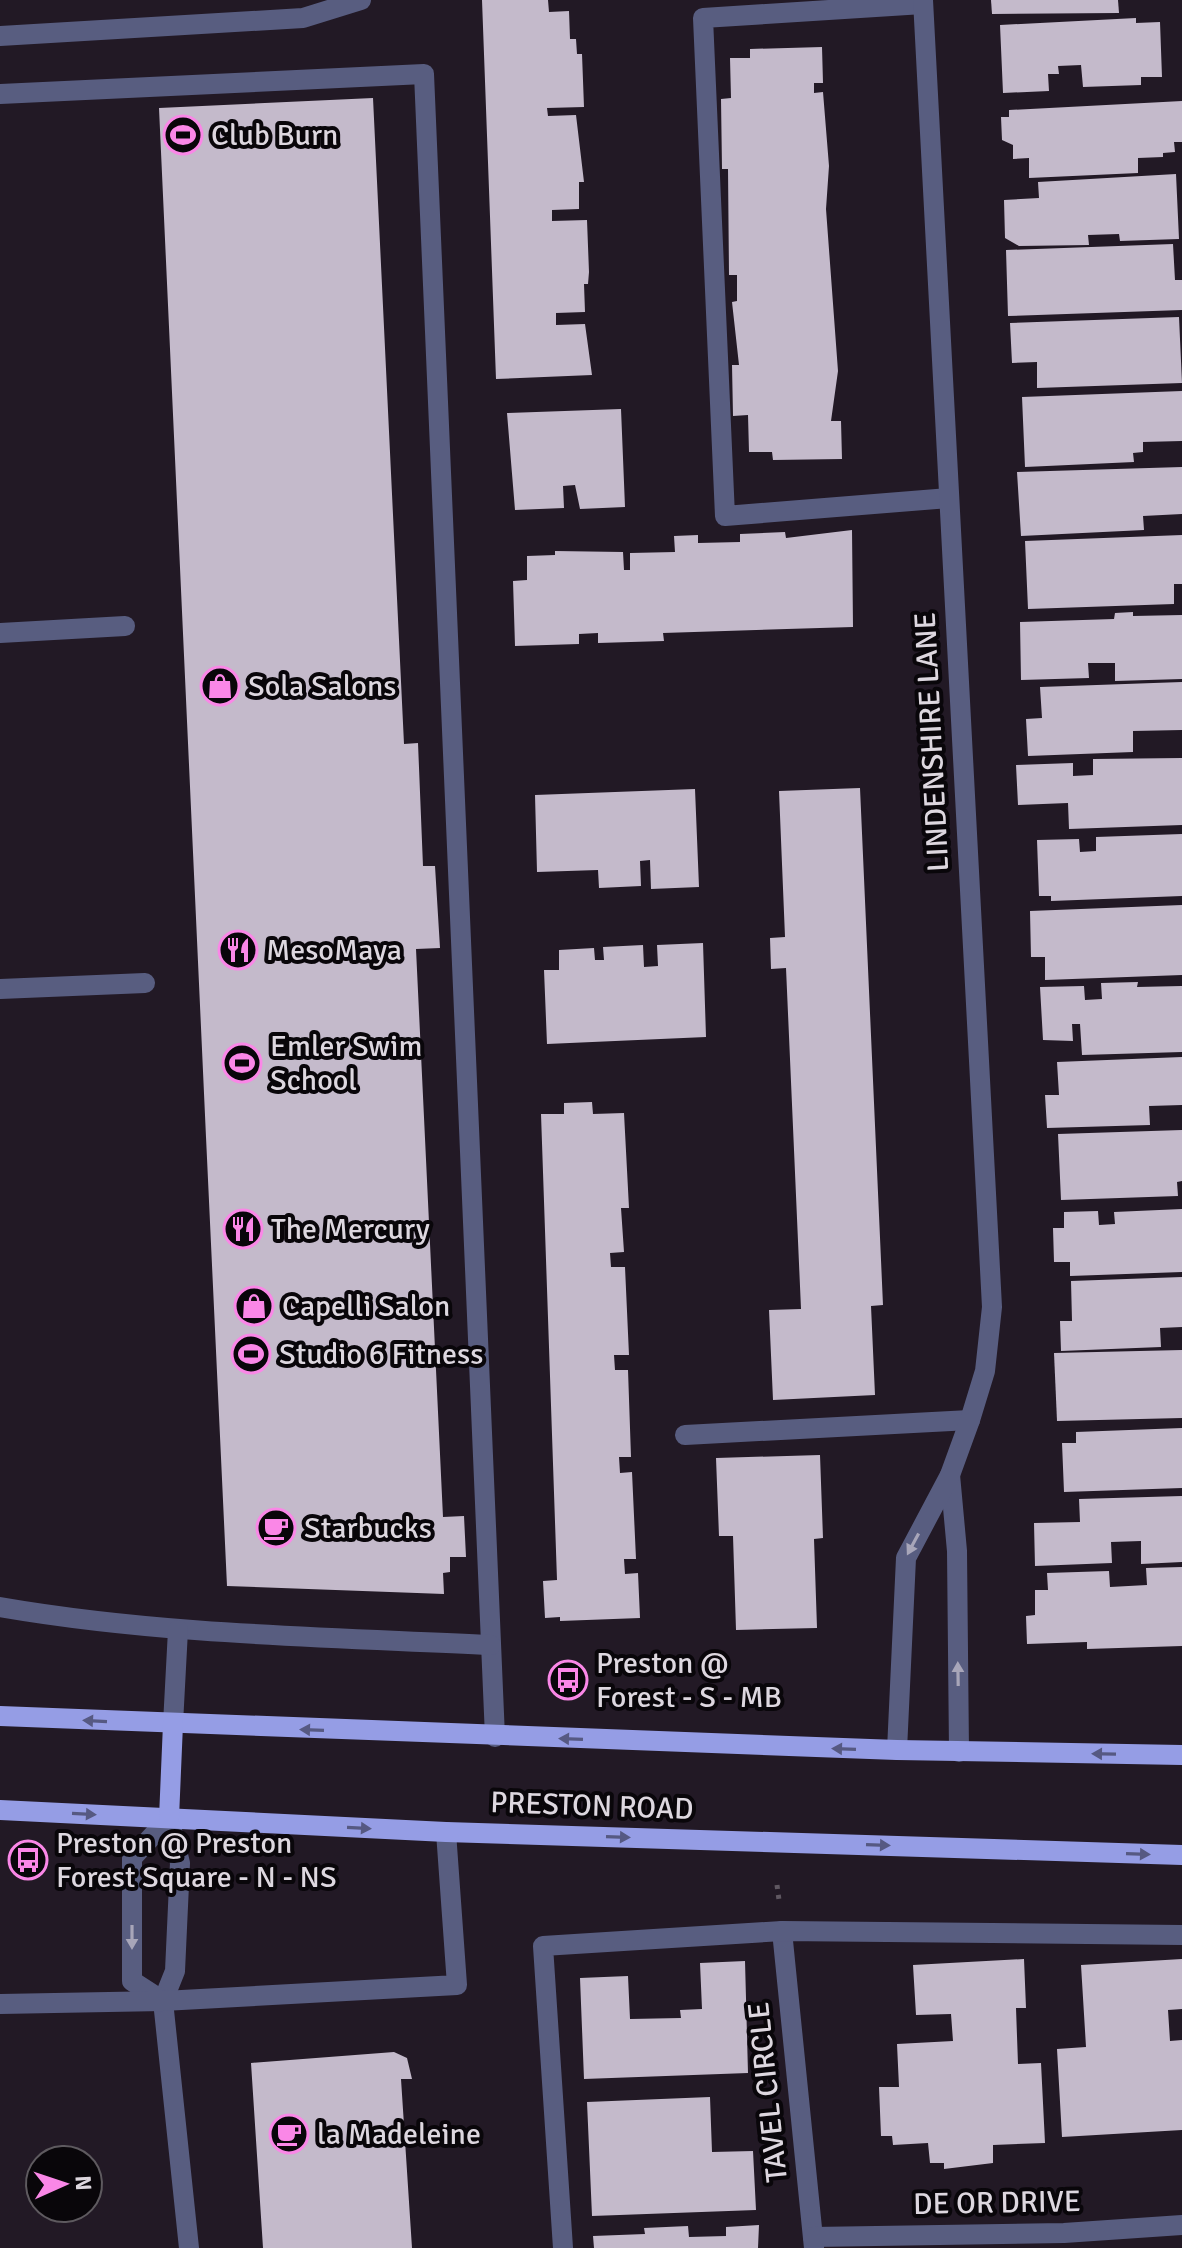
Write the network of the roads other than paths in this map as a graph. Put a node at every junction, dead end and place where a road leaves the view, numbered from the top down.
1 (361, 0) edge
2 (923, 2) edge
3 (0, 36) edge
4 (0, 94) edge
5 (949, 498) junction
6 (125, 626) dead end
7 (0, 633) edge
8 (145, 983) dead end
9 (0, 989) edge
10 (970, 1420) junction
11 (685, 1435) dead end
12 (950, 1475) junction
13 (0, 1607) edge
14 (178, 1630) junction
15 (491, 1645) junction
16 (0, 1716) edge
17 (173, 1724) junction
18 (495, 1737) junction
19 (897, 1750) junction
20 (959, 1752) junction
21 (1182, 1755) edge
22 (0, 1810) edge
23 (169, 1818) junction
24 (446, 1832) junction
25 (1182, 1855) edge
26 (782, 1931) junction
27 (1182, 1935) edge
28 (163, 2001) junction
29 (0, 2004) edge
30 (1182, 2225) edge
31 (813, 2243) edge
32 (189, 2248) edge
33 (563, 2248) edge

1 - 3 street
2 - 5 street, LINDENSHIRE LANE
2 - 5 street
4 - 15 street
5 - 10 street, LINDENSHIRE LANE
6 - 7 street
8 - 9 street
10 - 11 street
10 - 12 street, LINDENSHIRE LANE
12 -> 19 street, LINDENSHIRE LANE
20 -> 12 street, LINDENSHIRE LANE
13 - 14 street
14 - 15 street
14 - 17 street
15 - 18 street
17 -> 16 main road
18 -> 17 main road
17 - 23 main road
19 -> 18 main road
19 - 20 main road
21 -> 20 main road
22 -> 23 main road, PRESTON ROAD
23 -> 24 main road, PRESTON ROAD
23 - 28 street
23 -> 28 street
24 -> 25 main road, PRESTON ROAD
24 - 28 street
26 - 27 street
26 - 31 street, TAVEL CIRCLE
26 - 33 street
28 - 29 street
28 - 32 street
30 - 31 street, DE OR DRIVE

